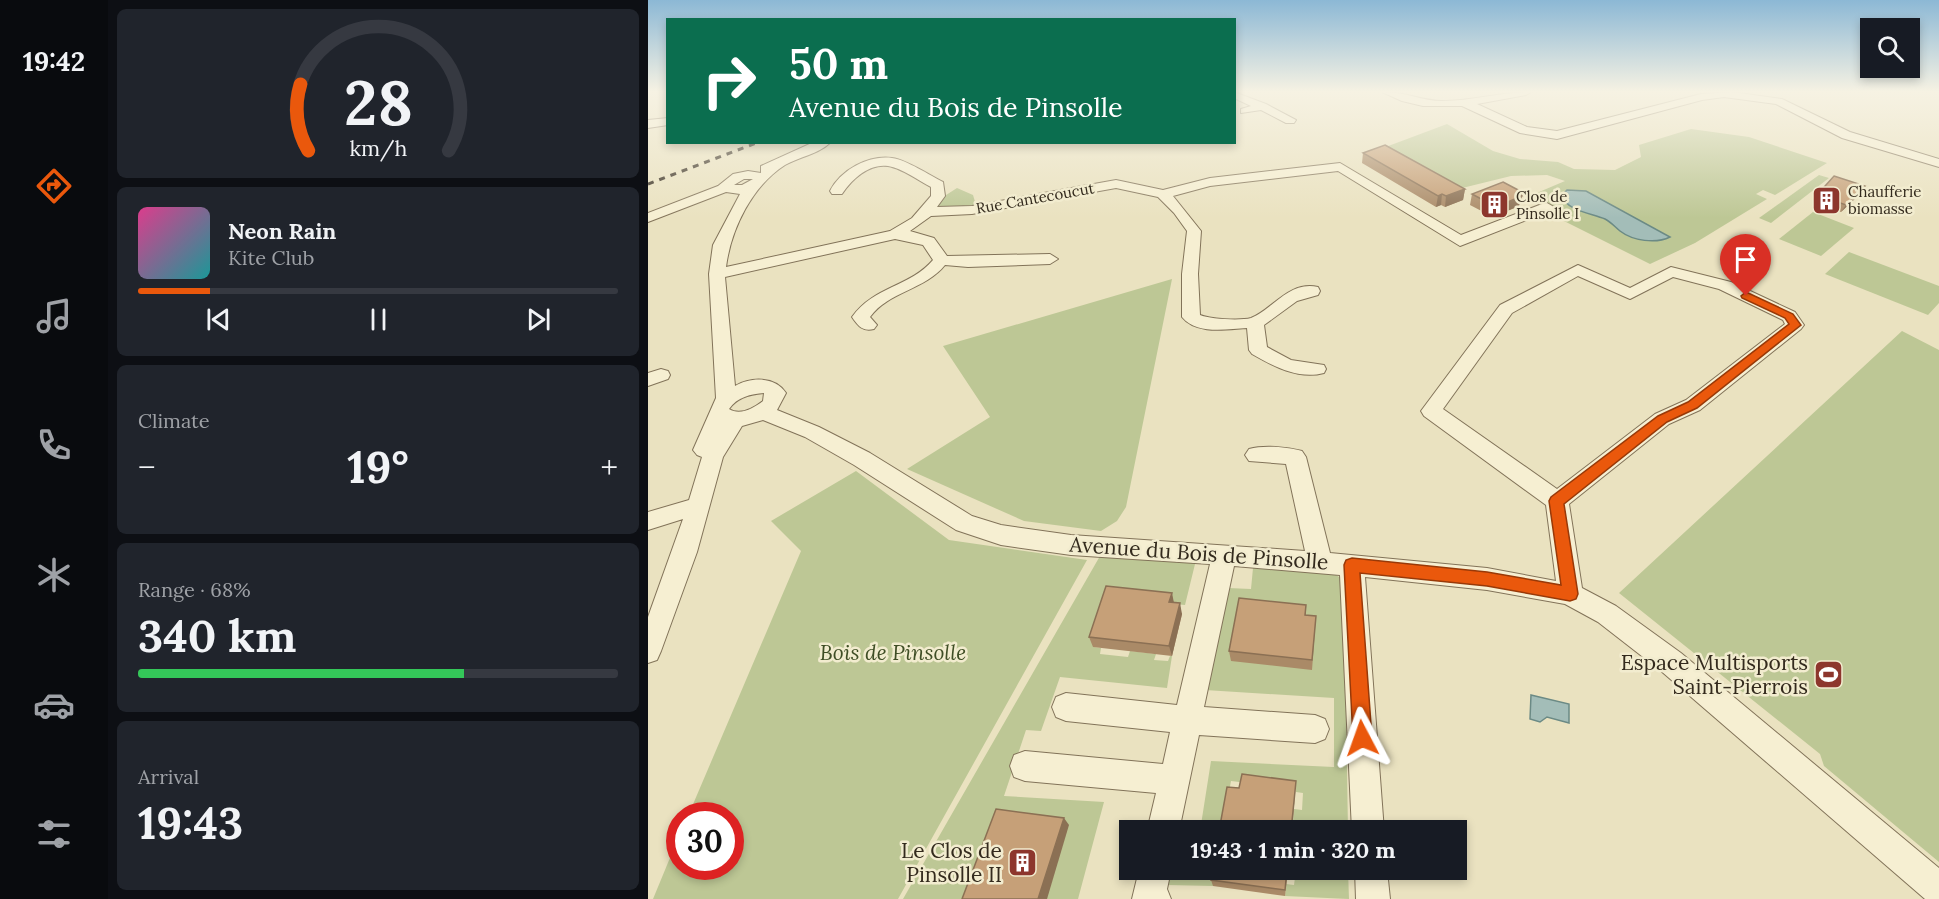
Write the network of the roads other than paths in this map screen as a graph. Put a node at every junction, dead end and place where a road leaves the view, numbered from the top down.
1 (1844, 134) edge
2 (821, 144) edge
3 (1939, 163) edge
4 (777, 165) junction
5 (748, 182) junction
6 (728, 189) junction
7 (837, 191) dead end
8 (1163, 194) junction
9 (1547, 207) dead end
10 (927, 212) junction
11 (648, 218) edge
12 (735, 218) junction
13 (895, 234) junction
14 (941, 260) junction
15 (1050, 260) dead end
16 (717, 274) junction
17 (1312, 291) dead end
18 (1255, 323) junction
19 (720, 325) junction
20 (868, 325) dead end
21 (1317, 369) dead end
22 (754, 386) junction
23 (769, 405) junction
24 (727, 410) junction
25 (1256, 455) dead end
26 (701, 497) junction
27 (1557, 501) junction
28 (648, 521) edge
29 (1224, 555) junction
30 (1320, 562) junction
31 (1352, 565) junction
32 (1570, 594) junction
33 (648, 651) edge
34 (1066, 707) dead end
35 (1187, 720) junction
36 (1315, 729) dead end
37 (1025, 766) dead end
38 (1174, 780) junction
39 (1165, 820) edge
40 (1367, 820) edge
41 (1152, 880) edge
42 (1371, 880) edge
43 (1939, 889) edge
44 (1154, 899) edge
45 (1372, 899) edge

1 - 3 street
2 - 4 street
4 - 5 street
4 - 5 street
5 - 6 street
5 - 12 street
6 - 11 street
6 - 12 street
7 - 10 street
8 - 9 street
8 - 10 street, Rue Cantecoucut
8 - 18 street
10 - 13 street
12 - 16 street
13 - 14 street
13 - 16 street
14 - 15 street
14 - 20 street
16 - 19 street
17 - 18 street
18 - 21 street
19 - 22 street
19 - 24 street
22 - 23 street, Avenue du Bois de Pinsolle
22 - 24 street
23 - 24 street
23 - 29 street, Avenue du Bois de Pinsolle
24 - 26 street
25 - 30 street
26 - 28 street
26 - 33 street
27 - 27 street
27 - 32 street
29 - 30 street, Avenue du Bois de Pinsolle
29 - 35 street
30 - 31 street, Avenue du Bois de Pinsolle
31 - 32 street, Avenue du Bois de Pinsolle
31 - 40 street
32 - 43 street, Avenue du Bois de Pinsolle
34 - 35 street
35 - 36 street
35 - 38 street
37 - 38 street
38 - 39 street
41 - 44 street
42 - 45 street

